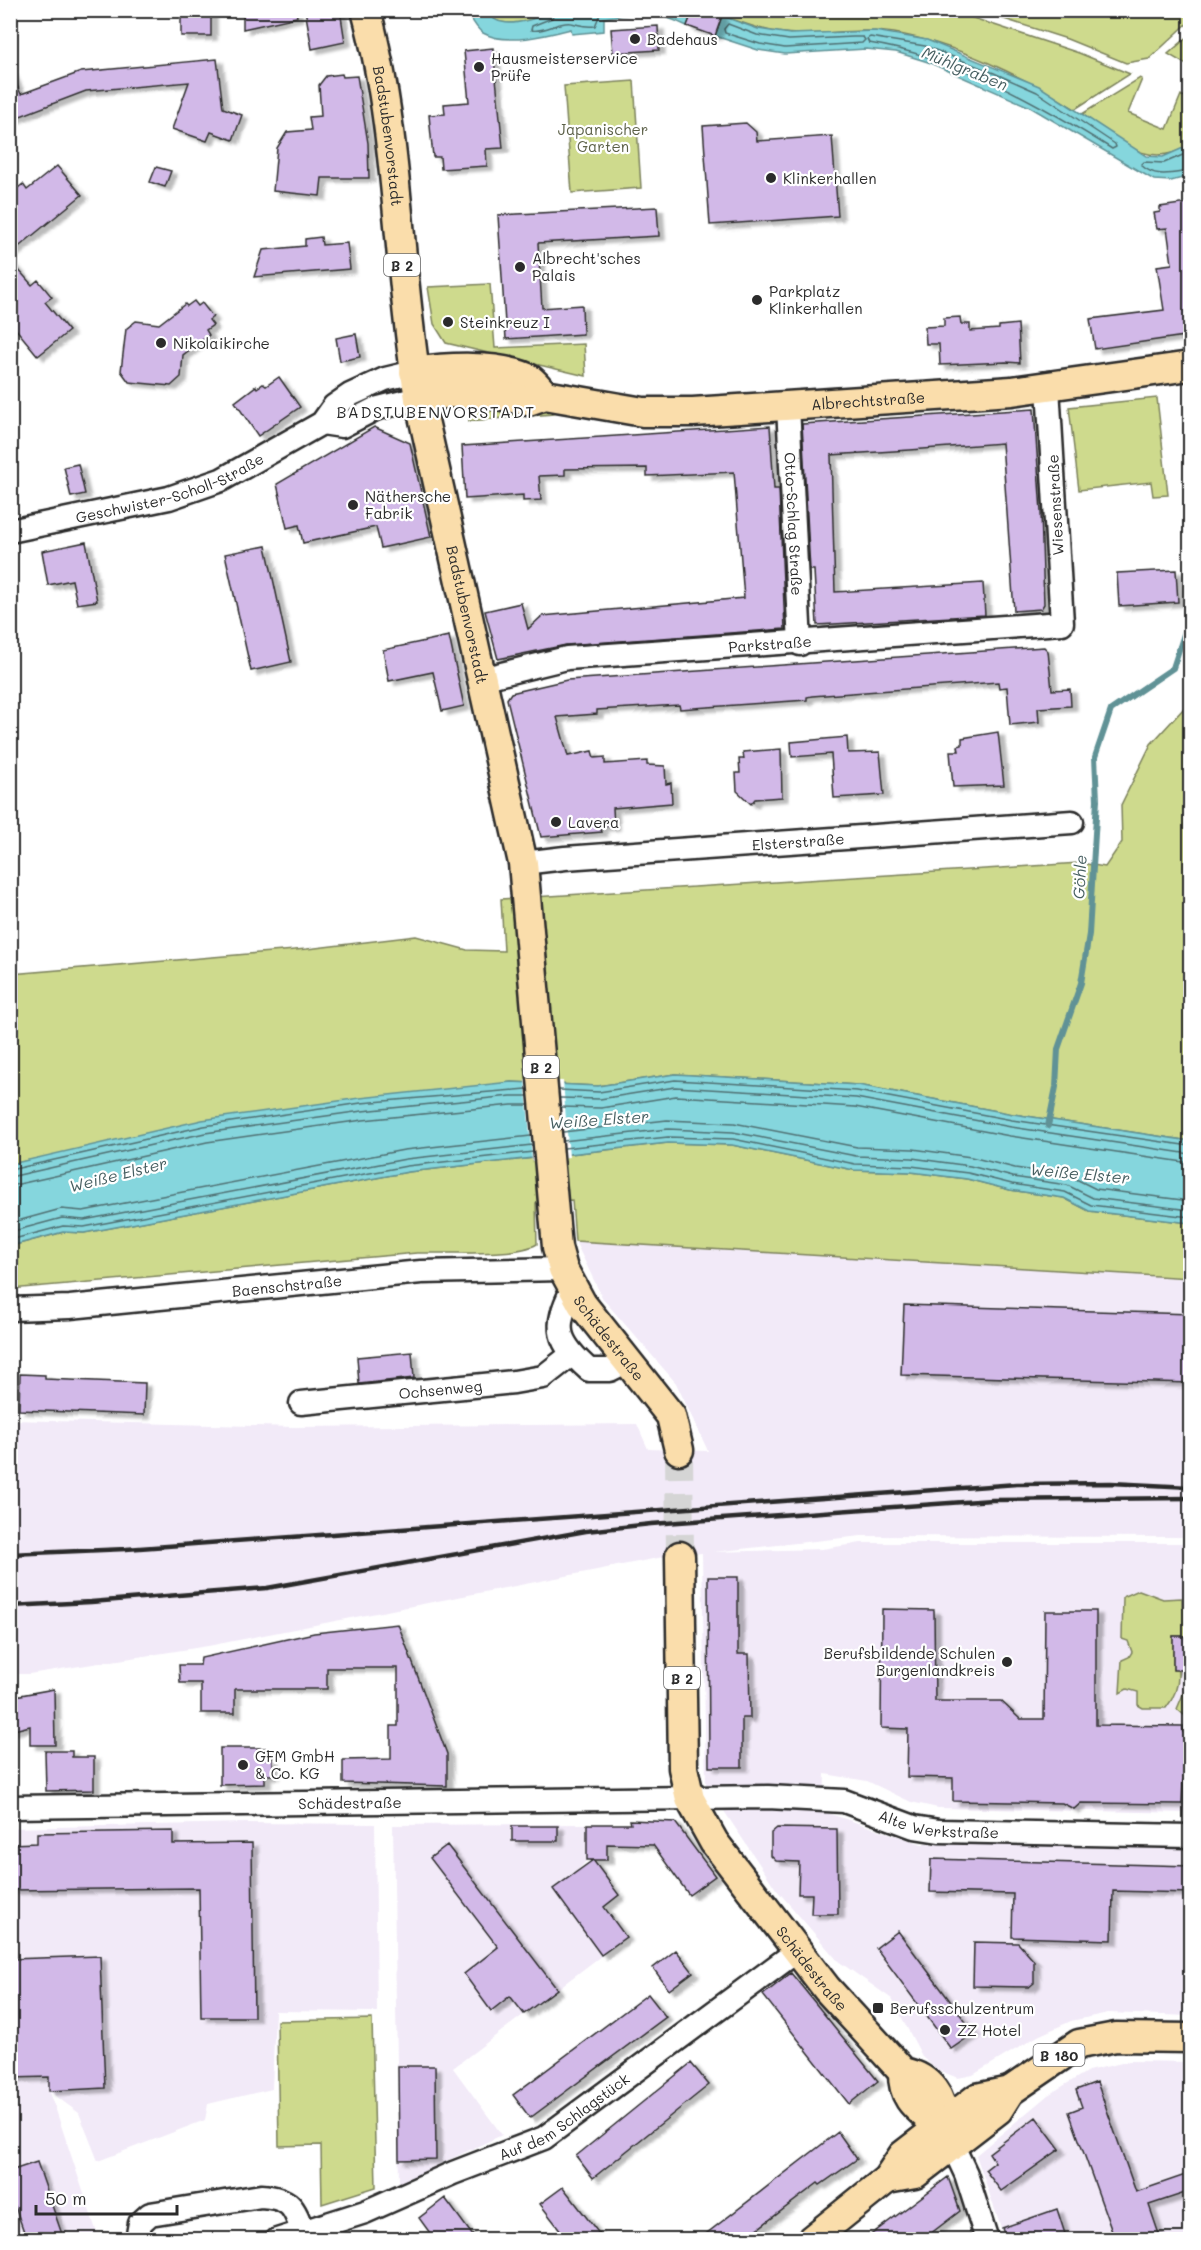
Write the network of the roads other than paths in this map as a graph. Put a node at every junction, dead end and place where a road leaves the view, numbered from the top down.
1 (366, 10) edge
2 (1191, 366) edge
3 (417, 385) junction
4 (1048, 387) junction
5 (788, 406) junction
6 (10, 531) edge
7 (1062, 623) joint
8 (800, 644) junction
9 (481, 679) junction
10 (1072, 822) dead end
11 (523, 863) junction
12 (554, 1220) joint
13 (568, 1279) junction
14 (10, 1309) edge
15 (571, 1354) junction
16 (628, 1361) junction
17 (301, 1403) dead end
18 (679, 1450) tunnel mouth
19 (680, 1556) tunnel mouth
20 (690, 1799) junction
21 (10, 1807) edge
22 (1191, 1836) edge
23 (797, 1951) junction
24 (1191, 2038) edge
25 (946, 2135) junction
26 (303, 2233) junction
27 (137, 2240) edge
28 (277, 2240) edge
29 (811, 2240) edge
30 (987, 2240) edge

1 - 3 main road, Badstubenvorstadt / B 2
2 - 4 main road, Albrechtstraße
3 - 5 main road, Albrechtstraße
3 - 6 street, Geschwister-Scholl-Straße
3 - 9 main road, Badstubenvorstadt / B 2
4 - 5 main road, Albrechtstraße
4 - 7 street, Wiesenstraße
5 - 8 street, Otto-Schlag Straße
7 - 8 street, Parkstraße
8 - 9 street, Parkstraße
9 - 11 main road, Badstubenvorstadt / B 2
10 - 11 street, Elsterstraße
11 - 12 main road, Badstubenvorstadt / B 2
12 - 13 main road, Schädestraße / B 2
13 - 14 street, Baenschstraße
13 - 15 street
13 - 16 main road, Schädestraße / B 2
15 - 16 street
15 - 17 street, Ochsenweg
16 - 18 main road, Schädestraße / B 2
19 - 20 main road, Schädestraße / B 2
20 - 21 street, Schädestraße
20 - 22 street, Alte Werkstraße
20 - 23 main road, Schädestraße / B 2
23 - 25 main road, Schädestraße / B 2
23 - 26 street, Auf dem Schlagstück
24 - 25 main road, B 180
25 - 29 main road
25 - 30 street
26 - 27 street
26 - 28 street, Auf dem Schlagstück

